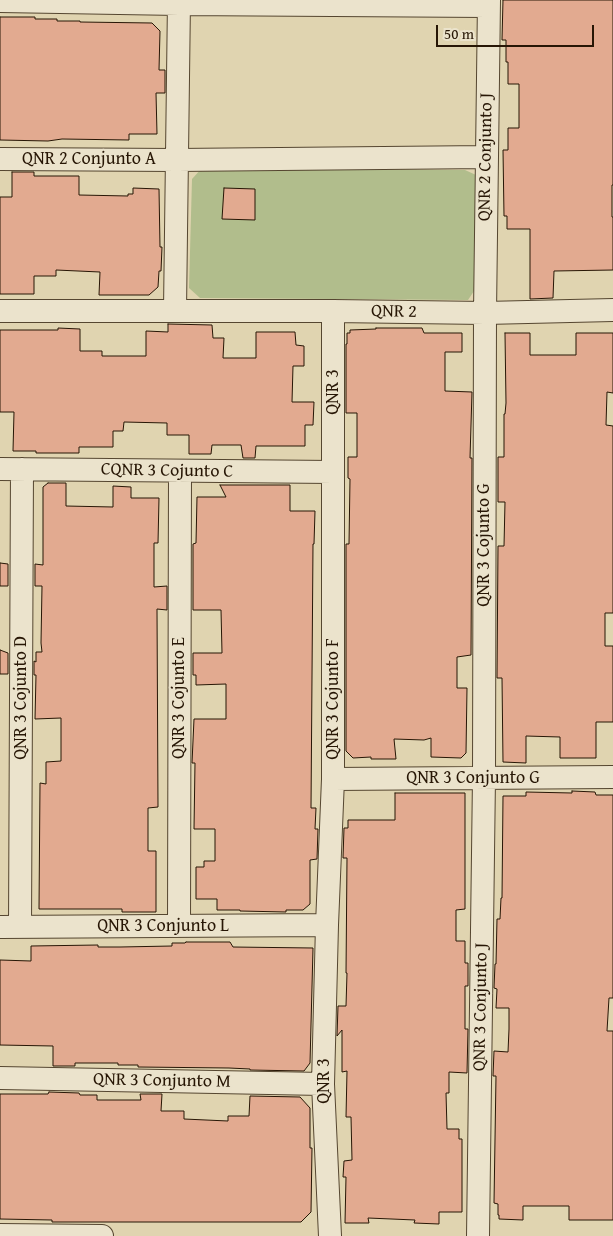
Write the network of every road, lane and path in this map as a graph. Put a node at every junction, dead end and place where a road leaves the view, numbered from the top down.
1 (0, 1) edge
2 (179, 2) edge
3 (488, 3) edge
4 (486, 157) junction
5 (0, 159) edge
6 (177, 160) junction
7 (175, 310) junction
8 (613, 310) edge
9 (0, 311) edge
10 (332, 311) junction
11 (485, 313) junction
12 (11, 469) edge
13 (180, 471) junction
14 (333, 472) junction
15 (484, 777) junction
16 (613, 777) edge
17 (333, 779) junction
18 (327, 925) junction
19 (179, 926) junction
20 (10, 927) edge
21 (0, 1078) edge
22 (323, 1084) junction
23 (0, 1235) edge
24 (102, 1236) edge
25 (330, 1236) edge
26 (478, 1236) edge

1 - 2 street
2 - 3 street
2 - 6 street
3 - 4 street, QNR 2 Conjunto J
4 - 6 street
4 - 11 street, QNR 2 Conjunto J
5 - 6 street, QNR 2 Conjunto A
6 - 7 street
7 - 9 street, QNR 2
7 - 10 street, QNR 2
8 - 11 street, QNR 2
10 - 11 street, QNR 2
10 - 14 street, QNR 3
11 - 15 street, QNR 3 Cojunto G
12 - 13 street, CQNR 3 Cojunto C
12 - 20 street, QNR 3 Cojunto D
13 - 14 street, CQNR 3 Cojunto C
13 - 19 street, QNR 3 Cojunto E
14 - 17 street, QNR 3 Cojunto F
15 - 16 street, QNR 3 Conjunto G
15 - 17 street, QNR 3 Conjunto G
15 - 26 street, QNR 3 Conjunto J
17 - 18 street, QNR 3 Cojunto F
18 - 19 street, QNR 3 Conjunto L
18 - 22 street, QNR 3
19 - 20 street, QNR 3 Conjunto L
21 - 22 street, QNR 3 Conjunto M
22 - 25 street, QNR 3
23 - 24 street

